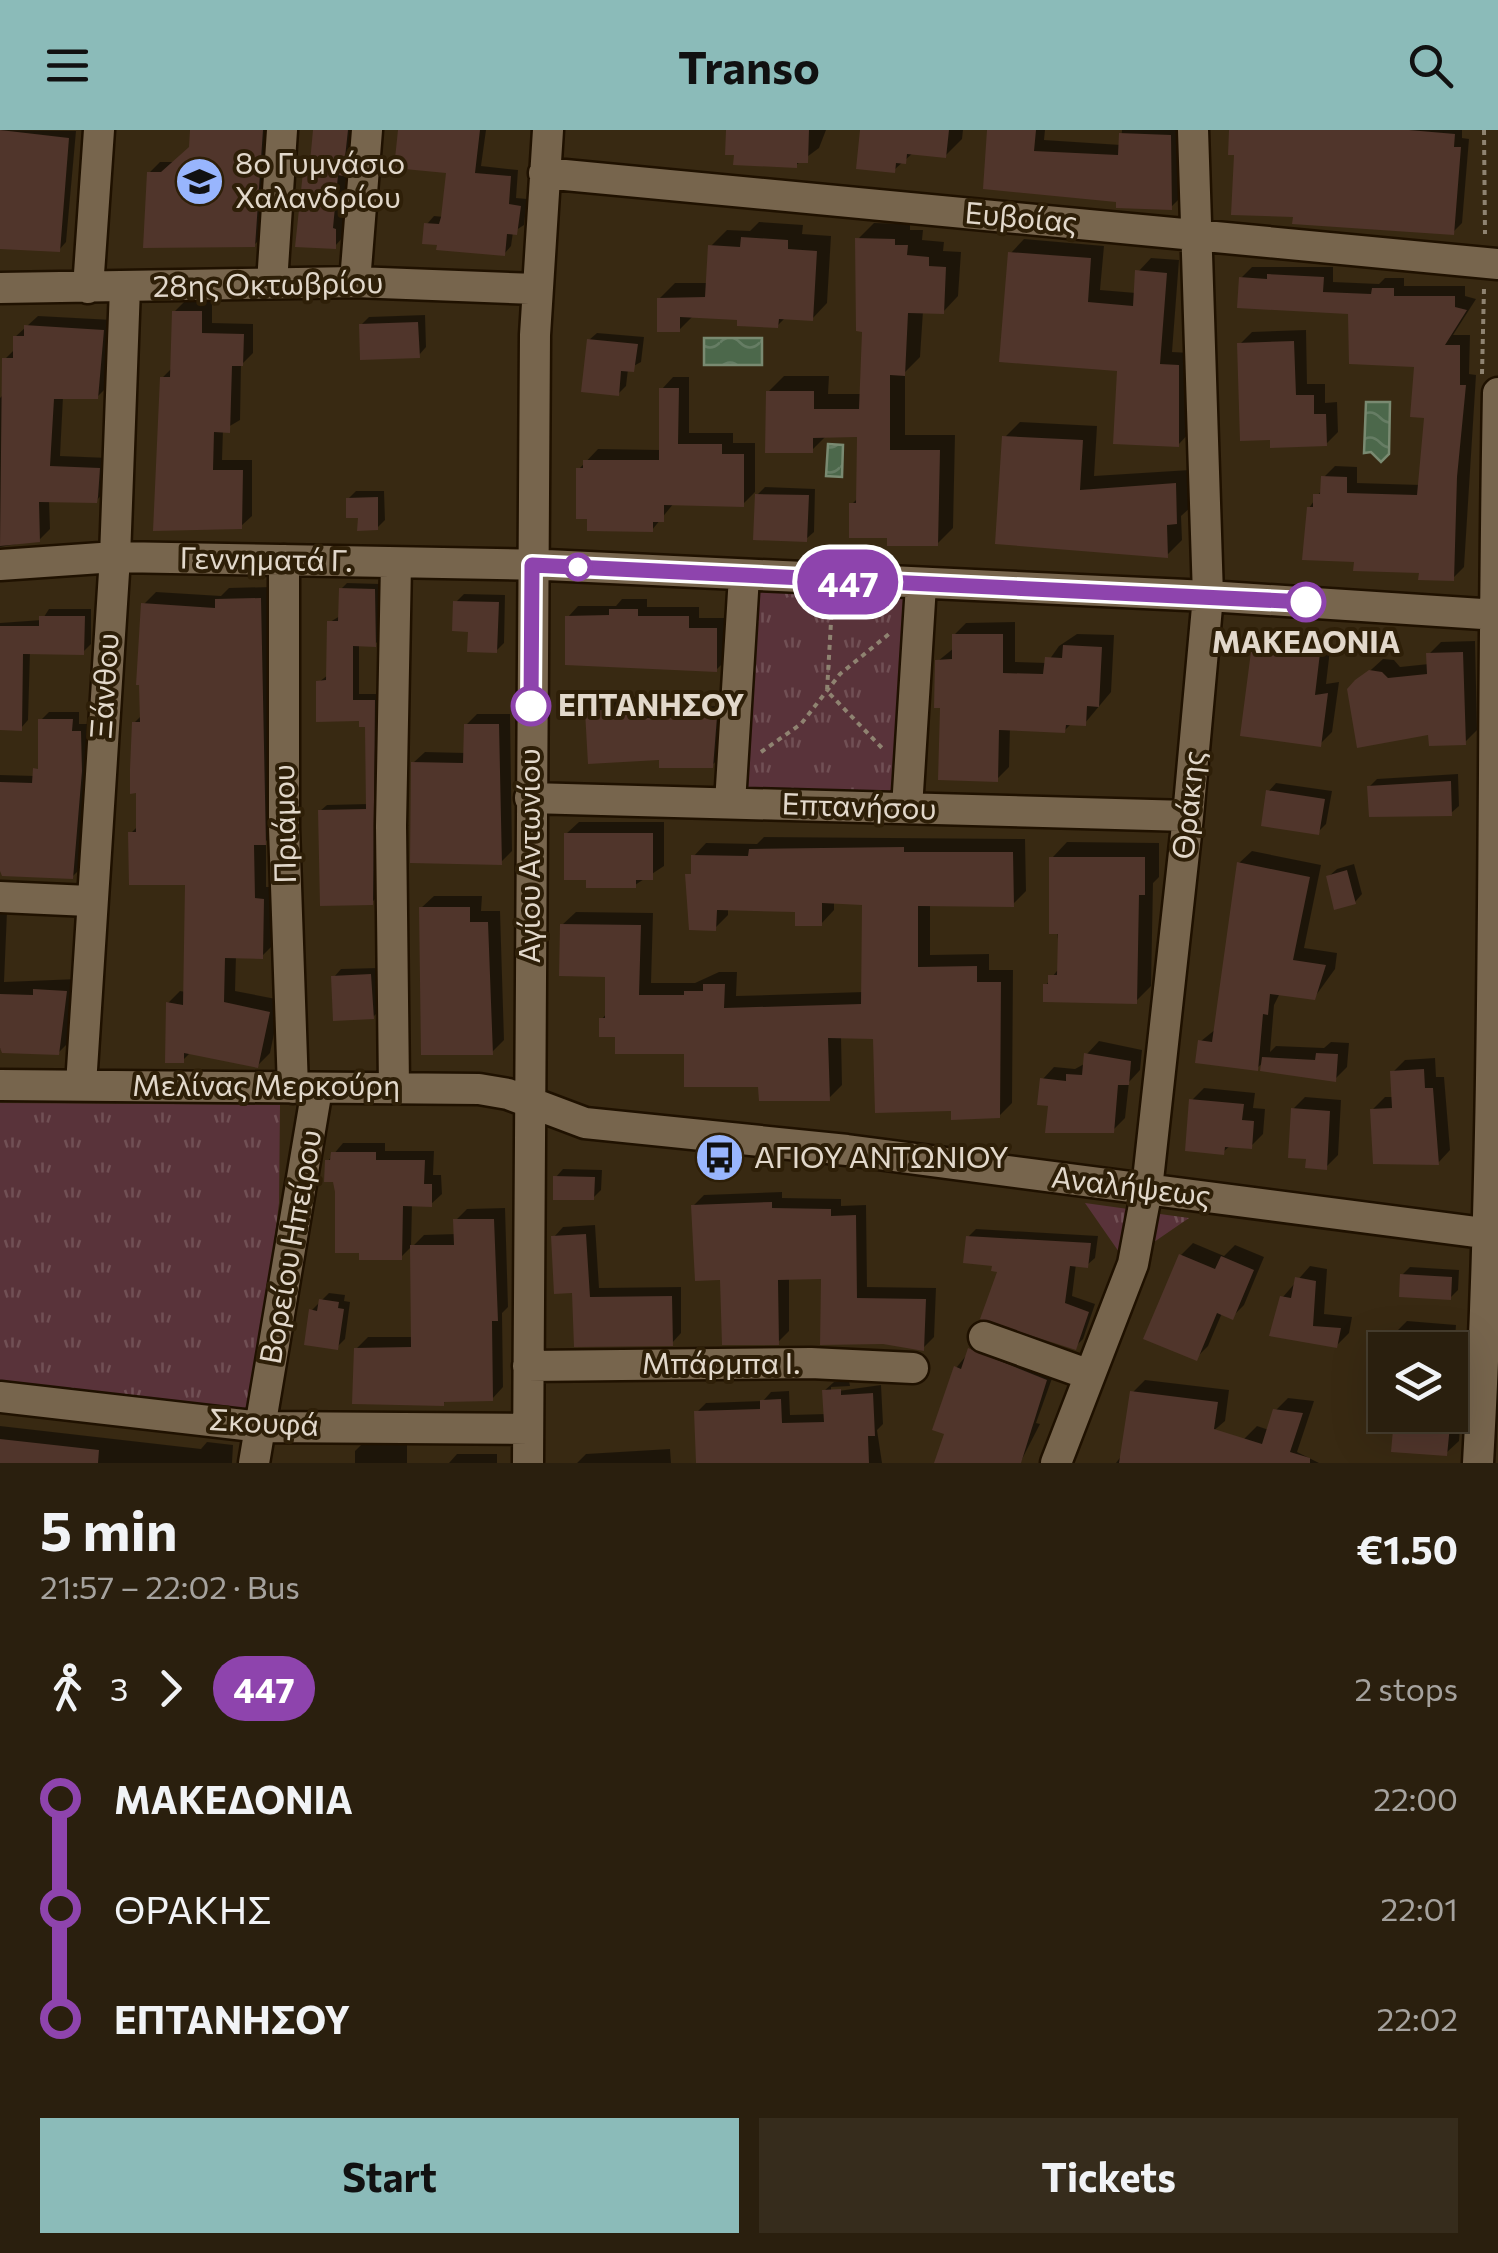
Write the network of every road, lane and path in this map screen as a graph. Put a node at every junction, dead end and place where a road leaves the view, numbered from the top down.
1 (99, 130) edge
2 (282, 130) edge
3 (366, 130) edge
4 (548, 130) edge
5 (1193, 130) edge
6 (544, 173) junction
7 (1199, 235) junction
8 (1498, 264) edge
9 (355, 282) junction
10 (272, 283) junction
11 (125, 286) junction
12 (0, 288) edge
13 (88, 288) junction
14 (536, 289) junction
15 (1498, 392) edge
16 (114, 557) junction
17 (284, 560) junction
18 (396, 563) junction
19 (0, 565) edge
20 (532, 565) junction
21 (744, 576) junction
22 (833, 581) junction
23 (1208, 596) junction
24 (920, 599) junction
25 (1496, 615) edge
26 (827, 691) junction
27 (732, 772) junction
28 (909, 776) junction
29 (530, 798) junction
30 (730, 803) junction
31 (907, 808) junction
32 (1188, 816) junction
33 (1497, 847) edge
34 (0, 898) edge
35 (90, 901) junction
36 (81, 1084) junction
37 (0, 1085) edge
38 (1498, 1086) edge
39 (394, 1087) junction
40 (305, 1089) junction
41 (529, 1104) junction
42 (1147, 1189) junction
43 (1495, 1234) edge
44 (984, 1336) dead end
45 (528, 1366) junction
46 (913, 1368) dead end
47 (1090, 1375) junction
48 (0, 1397) edge
49 (1487, 1400) junction
50 (260, 1426) junction
51 (528, 1429) junction
52 (254, 1463) edge
53 (528, 1463) edge
54 (1056, 1463) edge
55 (1478, 1463) edge
56 (1494, 1463) edge

1 - 13 street
2 - 10 street
3 - 9 street
4 - 6 street, Αγίου Αντωνίου
5 - 7 street, Θράκης
6 - 7 street, Ευβοίας
6 - 14 street, Αγίου Αντωνίου
7 - 8 street, Ευβοίας
7 - 23 street, Θράκης
9 - 10 street, 28ης Οκτωβρίου
9 - 14 street, 28ης Οκτωβρίου
10 - 11 street, 28ης Οκτωβρίου
11 - 13 street, 28ης Οκτωβρίου
11 - 16 street, Ξάνθου
12 - 13 street, 28ης Οκτωβρίου
14 - 20 street, Αγίου Αντωνίου
15 - 25 street
16 - 17 street, Γεννηματά Γ.
16 - 19 street, Γεννηματά Γ.
16 - 35 street, Ξάνθου
17 - 18 street, Γεννηματά Γ.
17 - 40 street, Πριάμου
18 - 20 street, Γεννηματά Γ.
18 - 39 street
20 - 21 street
20 - 29 street, Αγίου Αντωνίου
21 - 22 street
21 - 27 street
22 - 24 street
22 - 26 path
23 - 24 street
23 - 25 street
23 - 32 street, Θράκης
24 - 26 path
24 - 28 street
25 - 33 street
26 - 27 path
26 - 28 path
27 - 30 street
28 - 31 street
29 - 30 street, Επτανήσου
29 - 41 street, Αγίου Αντωνίου
30 - 31 street, Επτανήσου
31 - 32 street, Επτανήσου
32 - 42 street, Θράκης
33 - 38 street
34 - 35 street
35 - 36 street, Ξάνθου
36 - 37 street, Μελίνας Μερκούρη
36 - 40 street, Μελίνας Μερκούρη
38 - 43 street
39 - 40 street, Μελίνας Μερκούρη
39 - 41 street, Μελίνας Μερκούρη
40 - 50 street, Βορείου Ηπείρου
41 - 42 street, Αναλήψεως
41 - 45 street, Αγίου Αντωνίου
42 - 43 street, Αναλήψεως
42 - 47 street, Θράκης
43 - 49 street
44 - 47 street
45 - 46 street, Μπάρμπα Ι.
45 - 51 street, Αγίου Αντωνίου
47 - 54 street, Θράκης
48 - 50 street, Σκουφά
49 - 55 street
49 - 56 street
50 - 51 street, Σκουφά
50 - 52 street, Βορείου Ηπείρου
51 - 53 street, Αγίου Αντωνίου

